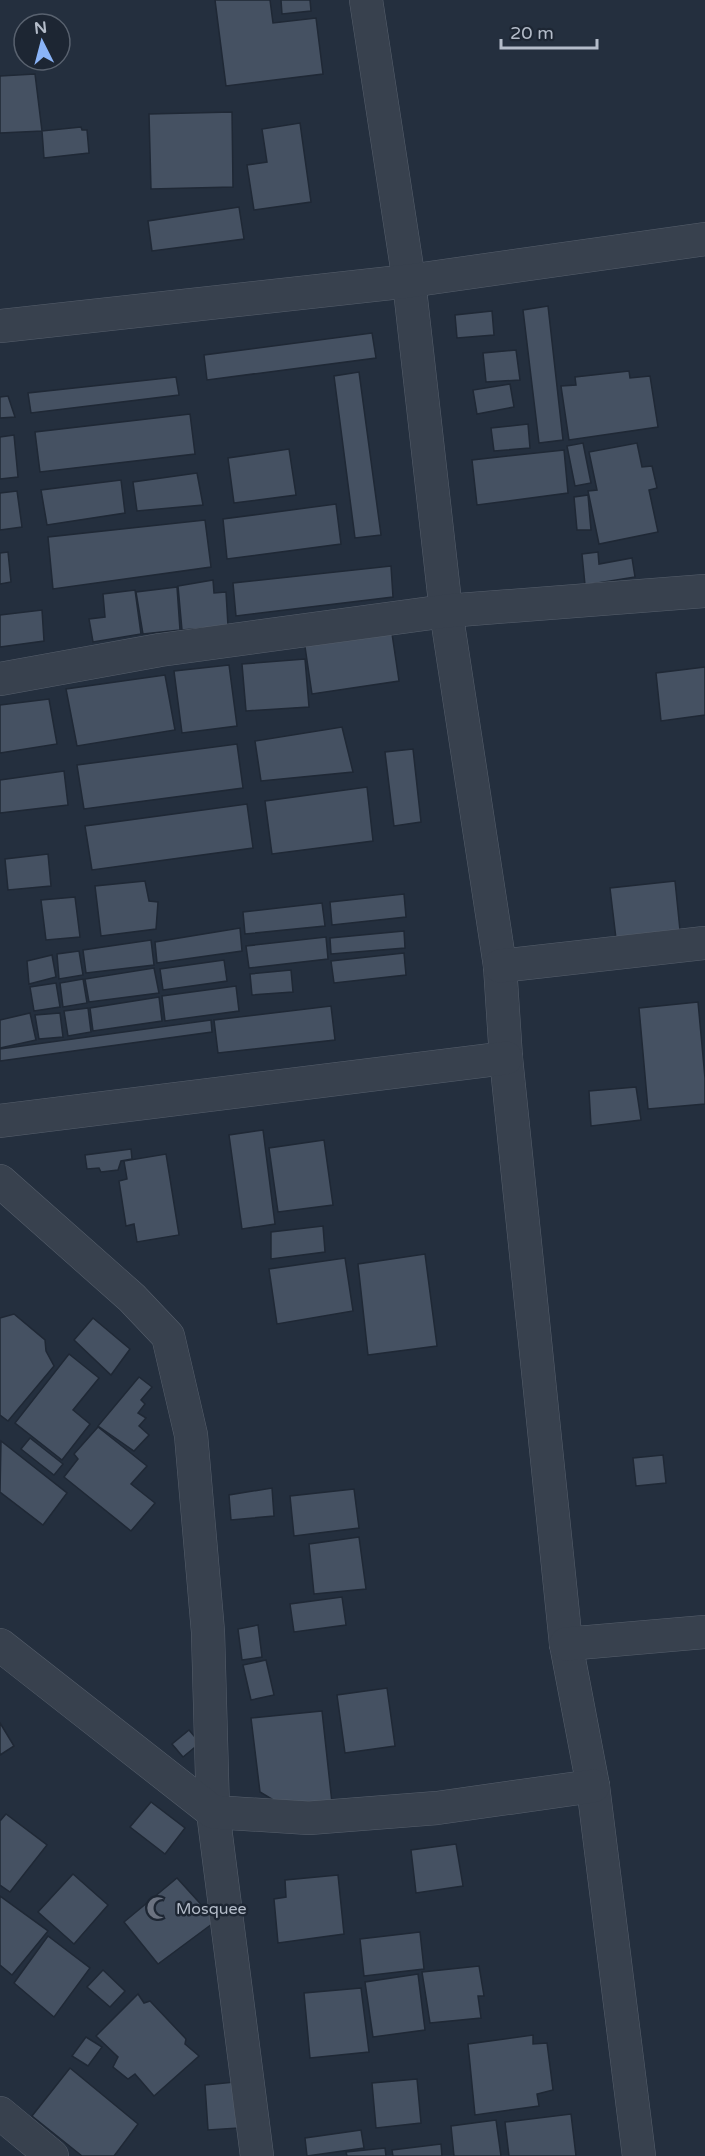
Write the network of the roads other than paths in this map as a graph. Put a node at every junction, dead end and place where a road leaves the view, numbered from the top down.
1 (366, 0) edge
2 (705, 239) edge
3 (409, 281) junction
4 (0, 326) edge
5 (705, 591) edge
6 (447, 611) junction
7 (0, 679) edge
8 (705, 943) edge
9 (500, 966) junction
10 (506, 1058) junction
11 (0, 1121) edge
12 (0, 1181) edge
13 (705, 1632) edge
14 (566, 1644) junction
15 (0, 1645) edge
16 (593, 1786) junction
17 (213, 1812) junction
18 (0, 2113) edge
19 (52, 2156) edge
20 (257, 2156) edge
21 (639, 2156) edge

1 - 3 street
2 - 3 street
3 - 4 street
3 - 6 street
5 - 6 street
6 - 7 street
6 - 9 street
8 - 9 street
9 - 10 street
10 - 11 street
10 - 14 street
12 - 17 street
13 - 14 street
14 - 16 street
15 - 17 street
16 - 17 street
16 - 21 street
17 - 20 street
18 - 19 street

